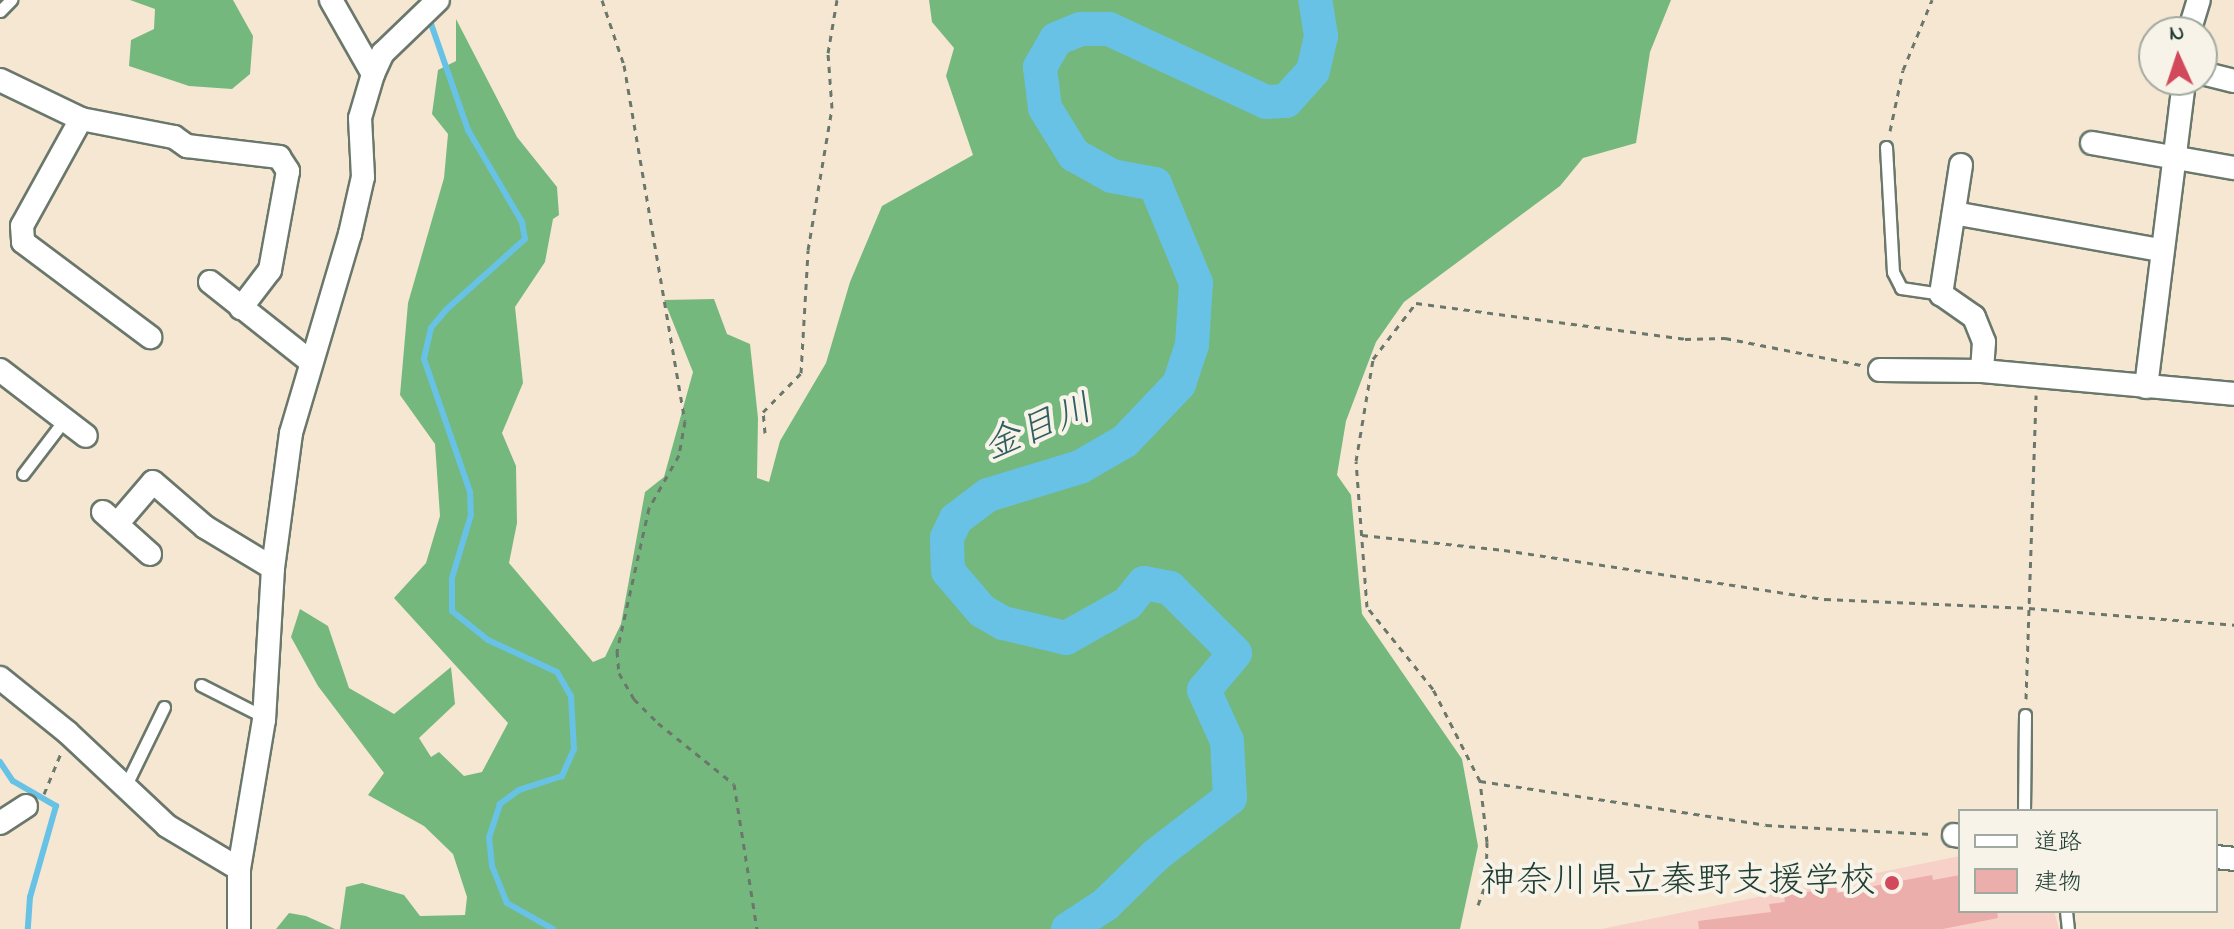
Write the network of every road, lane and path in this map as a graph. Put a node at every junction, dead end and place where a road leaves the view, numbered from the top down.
1 (11, 0) edge
2 (331, 0) edge
3 (438, 0) edge
4 (602, 0) edge
5 (837, 0) edge
6 (1932, 0) edge
7 (0, 11) edge
8 (373, 74) junction
9 (0, 80) edge
10 (2181, 96) edge
11 (81, 119) junction
12 (2092, 143) dead end
13 (1886, 147) joint
14 (2171, 158) junction
15 (1961, 165) dead end
16 (2234, 168) edge
17 (51, 174) junction
18 (1954, 213) junction
19 (9, 220) dead end
20 (2159, 250) junction
21 (210, 282) dead end
22 (1941, 294) junction
23 (241, 308) junction
24 (150, 337) dead end
25 (311, 362) junction
26 (0, 370) edge
27 (1880, 370) joint
28 (1982, 371) junction
29 (2037, 377) junction
30 (2146, 387) junction
31 (2234, 394) edge
32 (65, 419) junction
33 (765, 433) dead end
34 (86, 436) dead end
35 (23, 474) dead end
36 (1362, 535) junction
37 (150, 554) dead end
38 (273, 568) junction
39 (2029, 608) junction
40 (2234, 625) edge
41 (0, 678) edge
42 (201, 685) dead end
43 (164, 707) dead end
44 (2025, 715) joint
45 (264, 717) junction
46 (67, 732) junction
47 (1480, 781) junction
48 (125, 787) junction
49 (46, 790) dead end
50 (26, 806) dead end
51 (2024, 809) edge
52 (0, 823) edge
53 (1957, 836) edge
54 (239, 869) junction
55 (1478, 905) dead end
56 (239, 929) edge
57 (757, 929) edge

1 - 7 lane
2 - 8 street
3 - 8 street
4 - 57 path
5 - 33 path
6 - 13 path
8 - 25 street
9 - 11 street
10 - 14 street
11 - 17 street
11 - 23 street
12 - 14 street
13 - 22 lane
14 - 16 street
14 - 20 street
15 - 18 street
17 - 19 street
17 - 24 street
18 - 20 street
18 - 22 street
20 - 30 street
21 - 23 street
22 - 28 street
23 - 25 street
25 - 38 street
26 - 32 street
27 - 28 street
27 - 36 path
28 - 29 street
29 - 30 street
29 - 39 path
30 - 31 street
32 - 34 street
32 - 35 lane
36 - 39 path
36 - 47 path
37 - 38 street
38 - 45 street
39 - 40 path
39 - 44 path
41 - 46 street
42 - 45 lane
43 - 48 lane
44 - 51 lane
45 - 54 street
46 - 48 street
46 - 49 path
47 - 53 path
47 - 55 path
48 - 54 street
50 - 52 street
54 - 56 street

